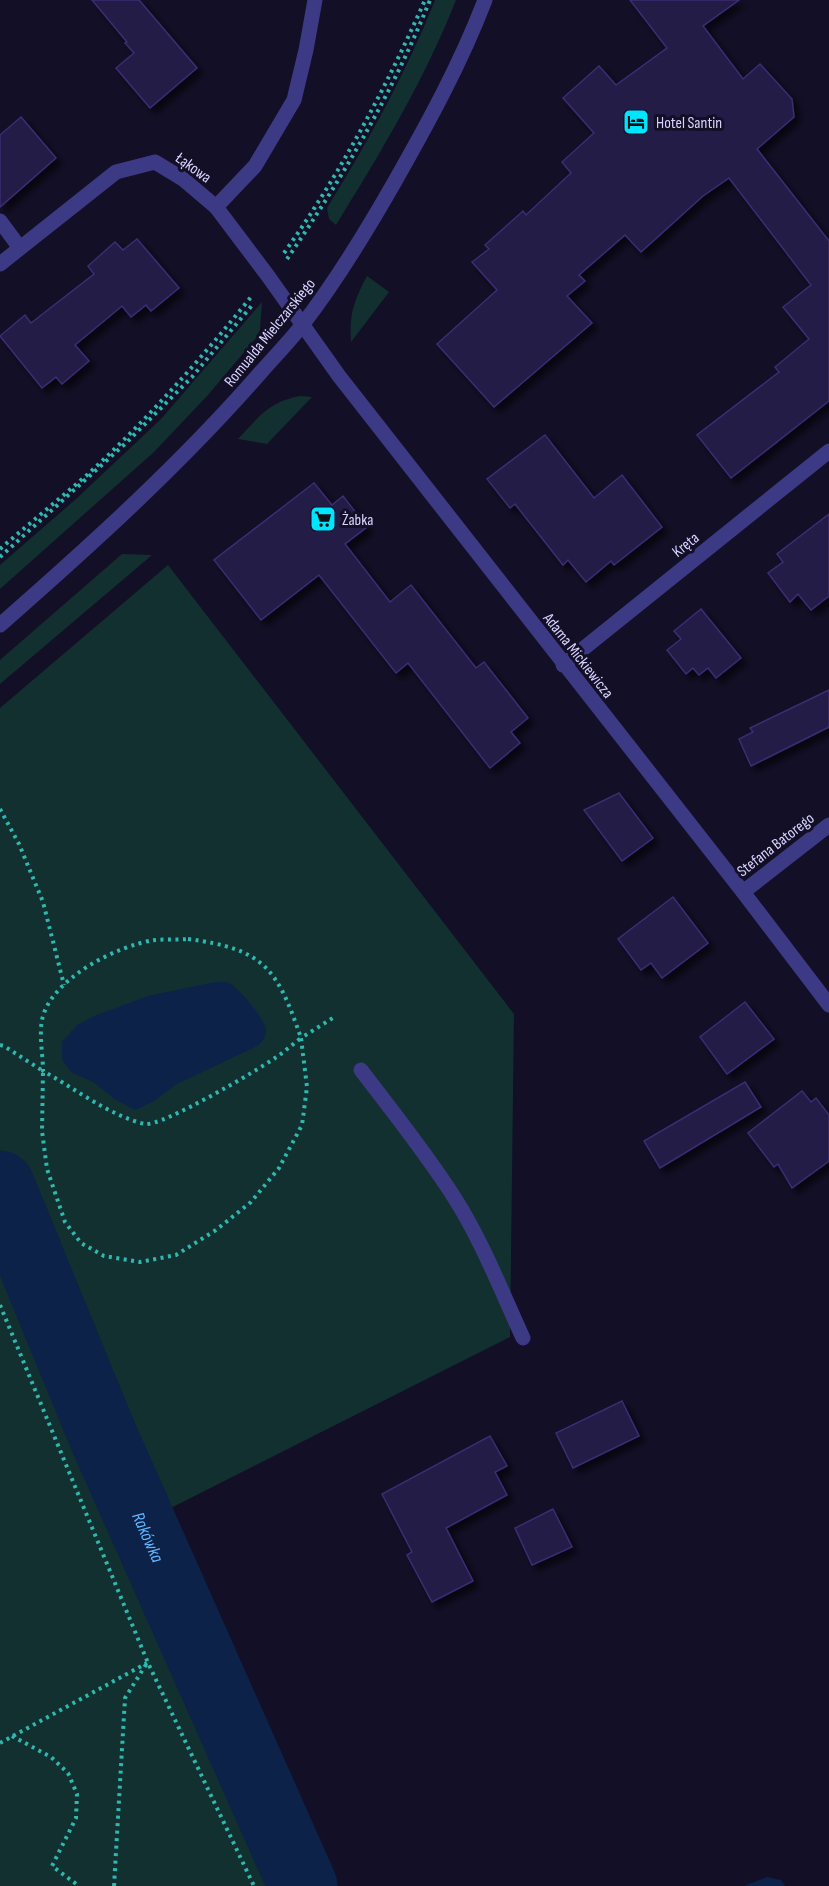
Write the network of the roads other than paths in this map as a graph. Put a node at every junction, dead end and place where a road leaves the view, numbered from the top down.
1 (315, 0) edge
2 (485, 0) edge
3 (216, 207) junction
4 (0, 221) edge
5 (20, 248) junction
6 (0, 264) edge
7 (302, 325) junction
8 (829, 451) edge
9 (0, 625) edge
10 (563, 665) junction
11 (829, 825) edge
12 (742, 892) junction
13 (829, 1005) edge
14 (361, 1070) dead end
15 (523, 1338) dead end

1 - 3 street
2 - 7 street, Romualda Mielczarskiego
3 - 5 street, Łąkowa
3 - 7 street, Łąkowa
4 - 5 street
5 - 6 street, Łąkowa
7 - 9 street, Romualda Mielczarskiego
7 - 10 street, Adama Mickiewicza
8 - 10 street, Kręta
10 - 12 street, Adama Mickiewicza
11 - 12 street, Stefana Batorego
12 - 13 street, Adama Mickiewicza
14 - 15 street

